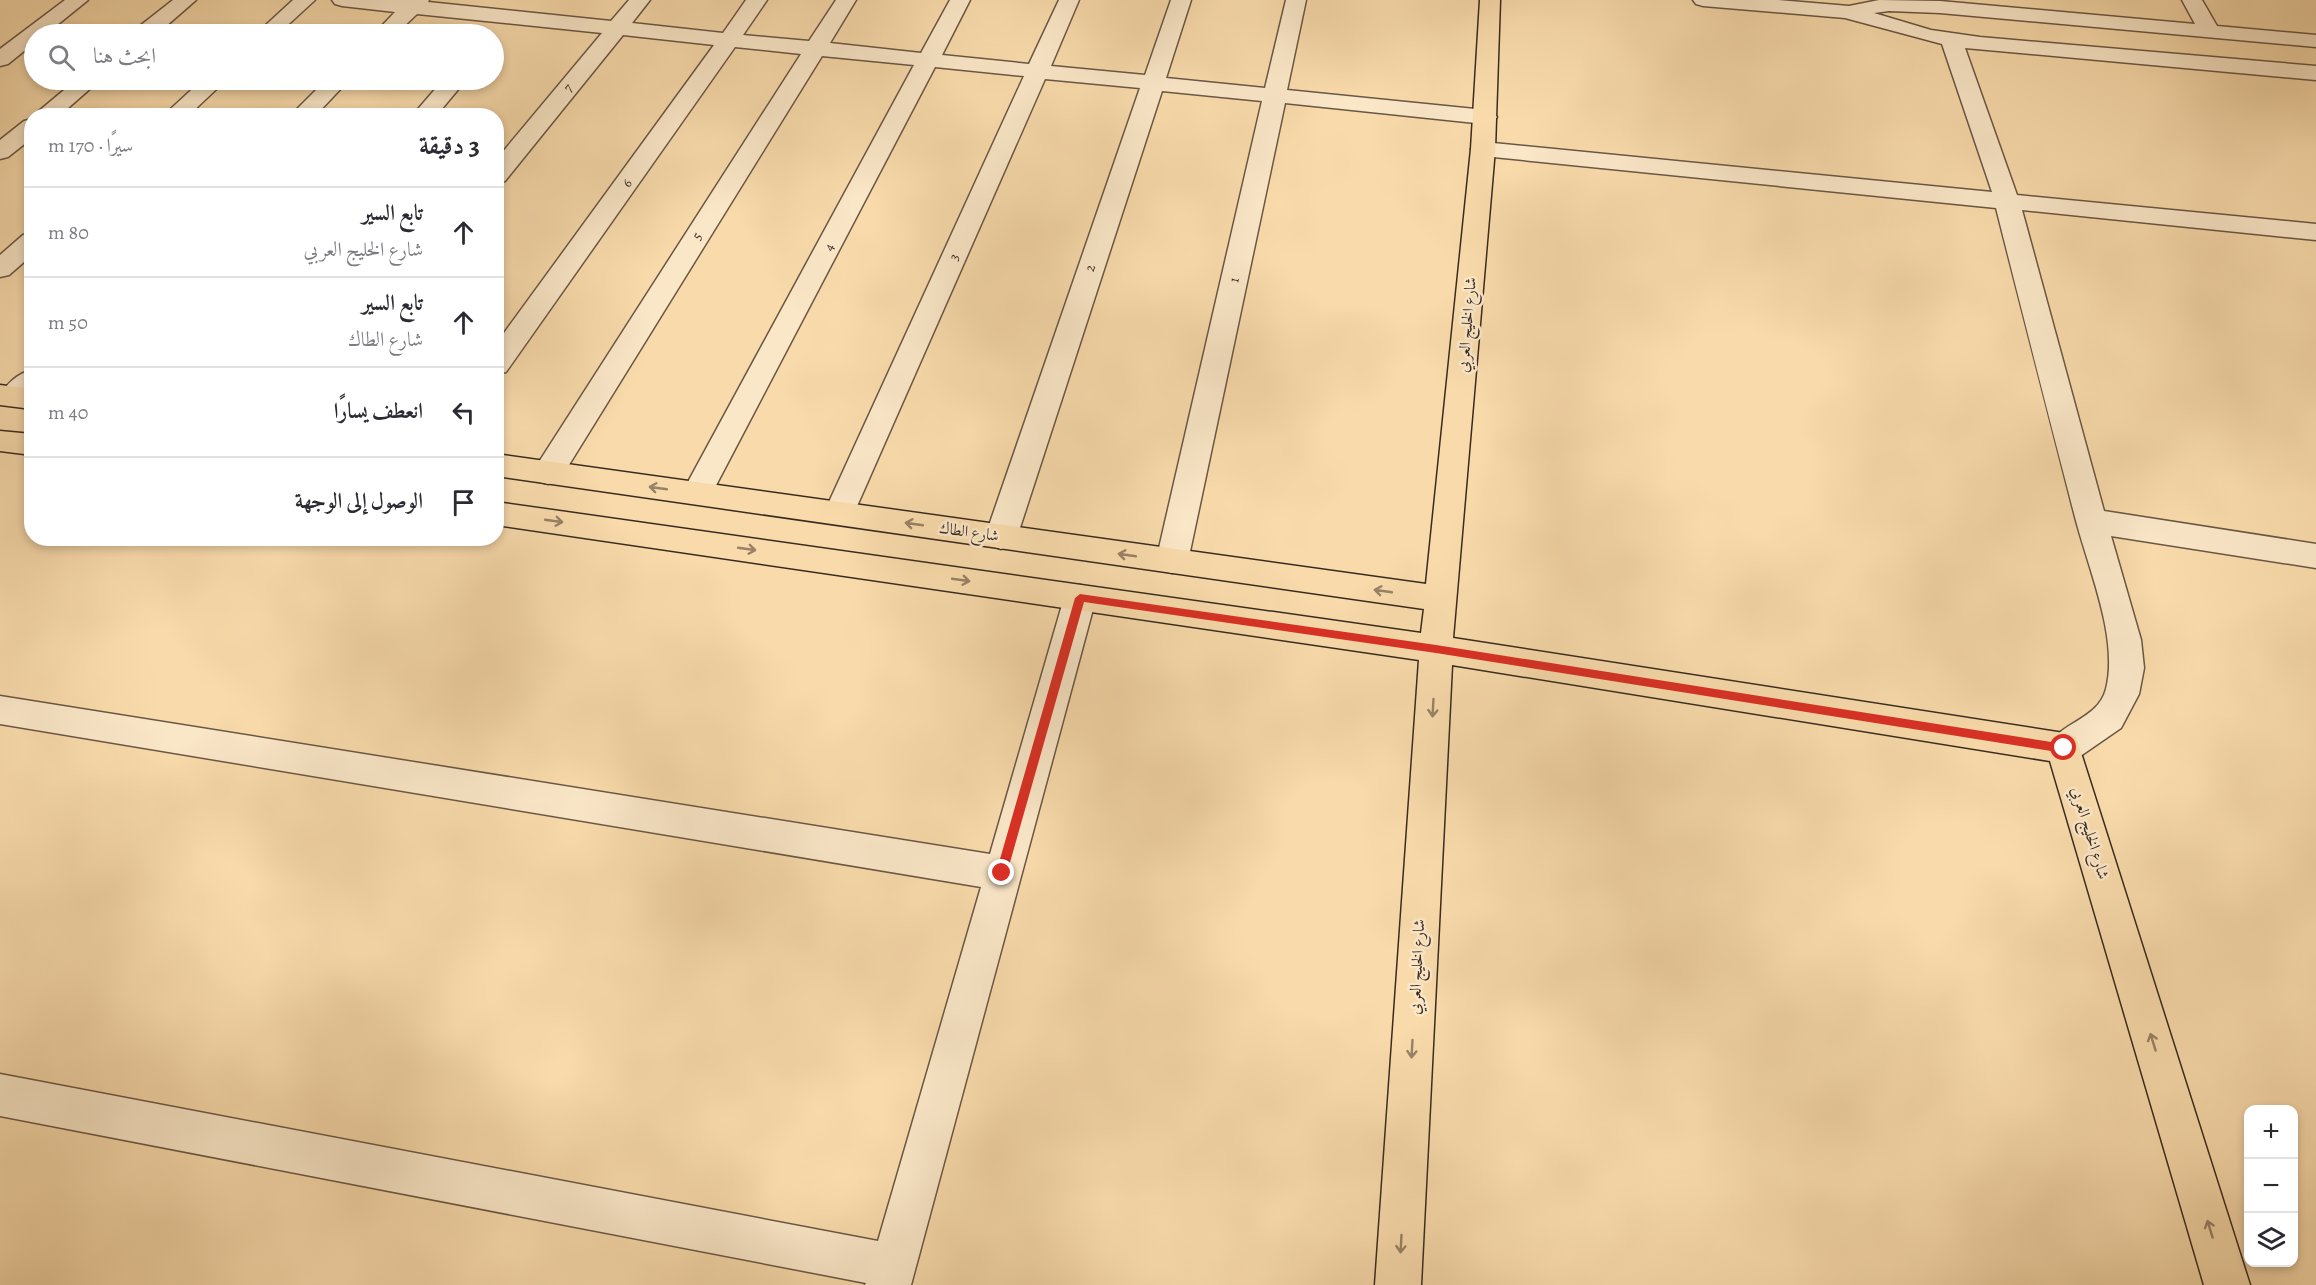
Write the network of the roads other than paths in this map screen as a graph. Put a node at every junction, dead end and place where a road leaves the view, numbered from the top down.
1 (78, 0) edge
2 (186, 0) edge
3 (305, 0) edge
4 (342, 0) edge
5 (528, 0) edge
6 (640, 0) edge
7 (758, 0) edge
8 (846, 0) edge
9 (960, 0) edge
10 (1069, 0) edge
11 (1181, 0) edge
12 (1296, 0) edge
13 (1490, 0) edge
14 (1703, 0) edge
15 (2192, 0) edge
16 (415, 4) edge
17 (1939, 4) edge
18 (1847, 12) junction
19 (513, 17) junction
20 (46, 24) edge
21 (156, 24) edge
22 (277, 24) edge
23 (394, 24) edge
24 (504, 27) edge
25 (617, 28) junction
26 (2210, 32) junction
27 (729, 40) junction
28 (1951, 40) junction
29 (24, 41) edge
30 (2316, 41) edge
31 (816, 48) junction
32 (0, 59) edge
33 (928, 60) junction
34 (1037, 71) junction
35 (2316, 73) edge
36 (1153, 83) junction
37 (76, 90) edge
38 (203, 90) edge
39 (328, 90) edge
40 (447, 90) edge
41 (1275, 95) junction
42 (54, 108) edge
43 (183, 108) edge
44 (309, 108) edge
45 (430, 108) edge
46 (1485, 117) junction
47 (24, 132) edge
48 (1484, 148) junction
49 (0, 152) edge
50 (504, 166) edge
51 (2007, 201) junction
52 (2316, 232) edge
53 (24, 248) edge
54 (0, 269) edge
55 (504, 354) edge
56 (0, 441) edge
57 (24, 444) edge
58 (504, 466) edge
59 (548, 473) junction
60 (697, 494) junction
61 (839, 513) junction
62 (504, 514) edge
63 (2091, 521) junction
64 (1001, 537) junction
65 (2316, 556) edge
66 (1172, 561) junction
67 (1080, 598) junction
68 (1441, 599) junction
69 (1436, 649) junction
70 (0, 710) edge
71 (2064, 748) junction
72 (1002, 873) junction
73 (0, 1095) edge
74 (891, 1276) edge
75 (1398, 1285) edge
76 (2227, 1285) edge

1 - 20 street
2 - 21 street
3 - 22 street
4 - 16 street
5 - 19 street
6 - 25 street, 7
7 - 27 street, 6
8 - 31 street, 5
9 - 33 street, 4
10 - 34 street, 3
11 - 36 street, 2
12 - 41 street, 1
13 - 46 main road, شارع الخليج العربي
14 - 18 street
15 - 26 street
16 - 19 street
16 - 23 street
17 - 18 street
17 - 26 street
18 - 28 street
19 - 24 street
19 - 25 street
25 - 27 street
25 - 50 street, 7
26 - 30 street
27 - 31 street
27 - 55 street, 6
28 - 35 street
28 - 51 street
29 - 32 street
31 - 33 street
31 - 59 street, 5
33 - 34 street
33 - 60 street, 4
34 - 36 street
34 - 61 street, 3
36 - 41 street
36 - 64 street, 2
37 - 42 street
38 - 43 street
39 - 44 street
40 - 45 street
41 - 46 street
41 - 66 street, 1
46 - 48 main road, شارع الخليج العربي
47 - 49 street
48 - 51 street
48 - 68 main road, شارع الخليج العربي
51 - 52 street
51 - 63 street
53 - 54 street
56 - 57 main road
58 - 59 main road, شارع الطاك
60 -> 59 main road, شارع الطاك
60 - 61 main road, شارع الطاك
64 -> 61 main road, شارع الطاك
62 -> 67 main road
63 - 65 street
63 - 71 street
66 -> 64 main road, شارع الطاك
68 -> 66 main road, شارع الطاك
67 - 69 main road
67 - 72 street
68 - 69 main road, شارع الخليج العربي
69 - 71 main road
69 -> 75 main road, شارع الخليج العربي
70 - 72 street
76 -> 71 main road, شارع الخليج العربي
72 - 74 street
73 - 74 street

